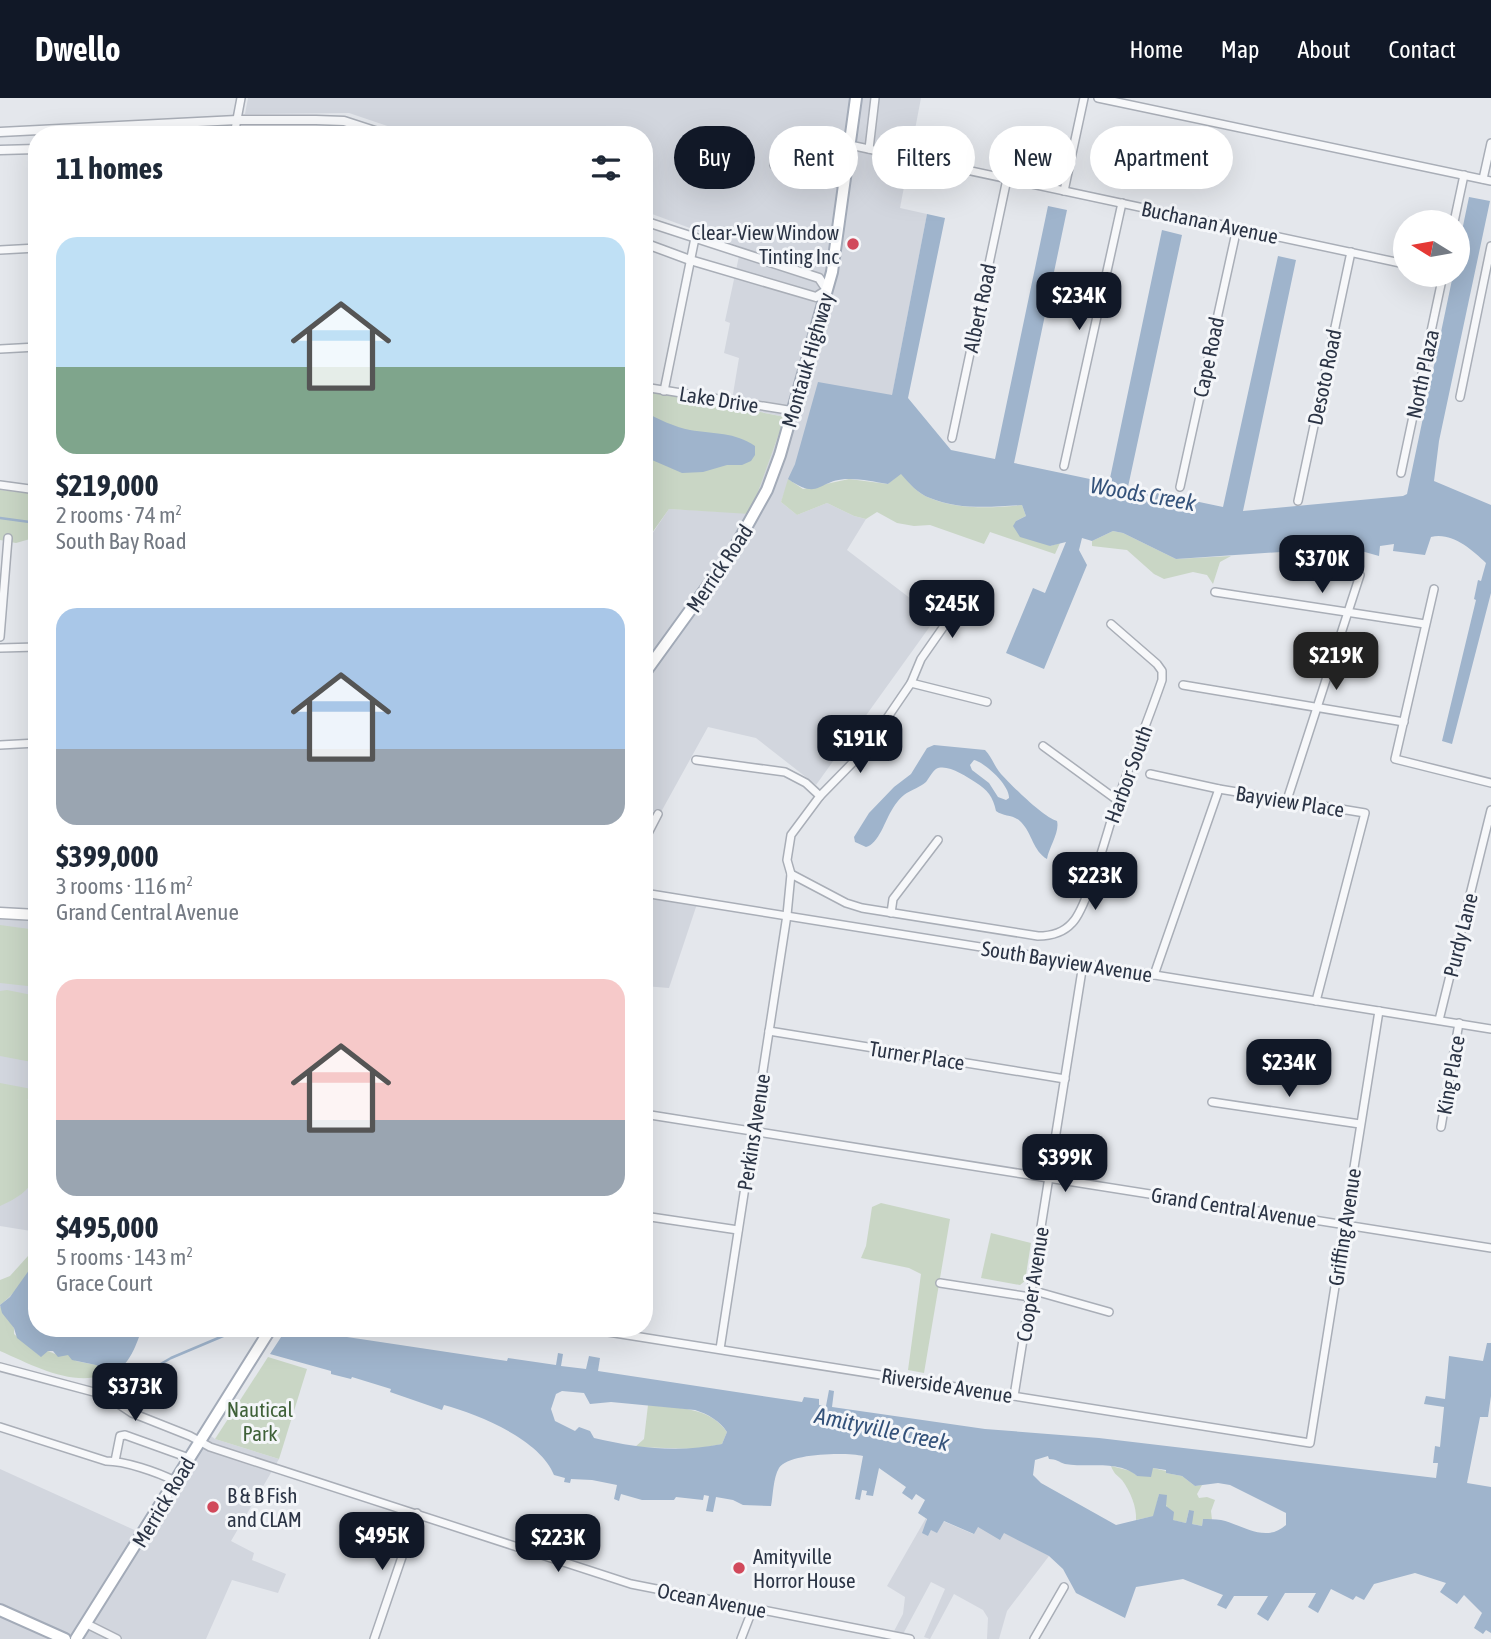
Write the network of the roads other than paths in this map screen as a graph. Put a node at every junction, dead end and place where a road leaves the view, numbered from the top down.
1 (241, 98) edge
2 (856, 98) edge
3 (875, 98) edge
4 (1084, 98) edge
5 (1097, 98) edge
6 (237, 120) junction
7 (118, 126) edge
8 (236, 126) edge
9 (359, 126) edge
10 (852, 126) edge
11 (28, 131) edge
12 (0, 132) edge
13 (1491, 143) edge
14 (858, 147) edge
15 (28, 149) edge
16 (869, 149) junction
17 (0, 150) edge
18 (989, 175) edge
19 (1464, 175) junction
20 (1487, 180) edge
21 (844, 189) edge
22 (1005, 189) edge
23 (1054, 189) edge
24 (1064, 191) junction
25 (1122, 203) junction
26 (1457, 210) edge
27 (653, 224) edge
28 (1237, 228) junction
29 (695, 238) junction
30 (653, 246) edge
31 (1491, 246) edge
32 (28, 248) edge
33 (0, 250) edge
34 (1351, 252) junction
35 (690, 260) junction
36 (1393, 261) edge
37 (1440, 287) edge
38 (827, 290) junction
39 (28, 347) edge
40 (0, 348) edge
41 (653, 389) edge
42 (664, 391) junction
43 (1460, 397) dead end
44 (794, 411) junction
45 (952, 438) dead end
46 (780, 455) joint
47 (1064, 466) dead end
48 (1401, 473) dead end
49 (0, 485) edge
50 (1180, 487) dead end
51 (28, 489) edge
52 (1298, 501) dead end
53 (8, 538) dead end
54 (1360, 575) dead end
55 (920, 584) dead end
56 (972, 586) dead end
57 (1434, 589) dead end
58 (1216, 592) dead end
59 (957, 609) junction
60 (1347, 613) junction
61 (1111, 624) dead end
62 (1425, 624) junction
63 (0, 637) edge
64 (28, 647) edge
65 (0, 648) edge
66 (653, 661) edge
67 (911, 683) junction
68 (1183, 685) dead end
69 (987, 702) dead end
70 (1317, 707) junction
71 (1404, 722) junction
72 (28, 743) edge
73 (0, 744) edge
74 (1043, 746) dead end
75 (696, 760) dead end
76 (1150, 774) dead end
77 (1491, 783) edge
78 (1219, 789) junction
79 (820, 796) junction
80 (1117, 800) junction
81 (1287, 800) junction
82 (1491, 810) edge
83 (658, 814) dead end
84 (653, 824) edge
85 (938, 840) dead end
86 (791, 874) junction
87 (653, 893) edge
88 (0, 913) edge
89 (891, 913) junction
90 (28, 915) edge
91 (787, 915) junction
92 (1083, 964) junction
93 (1154, 975) junction
94 (1316, 1001) junction
95 (1379, 1011) junction
96 (1439, 1020) junction
97 (1459, 1023) junction
98 (1491, 1029) edge
99 (769, 1031) junction
100 (1065, 1079) junction
101 (1212, 1102) dead end
102 (653, 1115) edge
103 (1360, 1124) junction
104 (1441, 1127) dead end
105 (754, 1132) junction
106 (1049, 1178) junction
107 (653, 1217) edge
108 (1343, 1225) junction
109 (738, 1230) junction
110 (1491, 1248) edge
111 (940, 1283) dead end
112 (1031, 1294) junction
113 (1109, 1312) dead end
114 (265, 1337) edge
115 (642, 1337) edge
116 (720, 1349) junction
117 (0, 1367) edge
118 (1014, 1396) junction
119 (0, 1427) edge
120 (200, 1441) junction
121 (1310, 1443) joint
122 (189, 1458) junction
123 (115, 1461) junction
124 (175, 1481) junction
125 (417, 1513) junction
126 (1064, 1587) dead end
127 (753, 1608) junction
128 (0, 1610) edge
129 (85, 1623) junction
130 (65, 1639) edge
131 (76, 1639) edge
132 (117, 1639) edge
133 (374, 1639) edge
134 (741, 1639) edge
135 (910, 1639) edge
136 (1034, 1639) edge

1 - 6 street
2 - 10 main road, Montauk Highway
3 - 16 street
4 - 24 street
5 - 19 street
6 - 7 street
6 - 8 street
6 - 9 street
11 - 12 street
13 - 20 street
14 - 16 street, Buchanan Avenue
15 - 17 street
16 - 18 street, Buchanan Avenue
19 - 20 street
19 - 26 street
21 - 38 main road, Montauk Highway
22 - 45 street, Albert Road
23 - 24 street, Buchanan Avenue
24 - 25 street, Buchanan Avenue
25 - 28 street, Buchanan Avenue
25 - 47 street
27 - 29 street
28 - 34 street, Buchanan Avenue
28 - 50 street, Cape Road
29 - 35 street
29 - 38 street
30 - 35 street
31 - 43 street
32 - 33 street
34 - 36 street, Buchanan Avenue
34 - 52 street, Desoto Road
35 - 38 street
35 - 42 street
37 - 48 street, North Plaza
38 - 44 main road, Montauk Highway
39 - 40 street
41 - 42 street, Lake Drive
42 - 44 street, Lake Drive
44 - 46 main road, Montauk Highway
46 - 66 main road, Merrick Road
49 - 51 street
53 - 63 street
54 - 60 street
55 - 59 street
56 - 59 street, Perkins Avenue
57 - 62 street
58 - 60 street
59 - 67 street, Perkins Avenue
60 - 62 street
60 - 70 street
61 - 80 street, Harbor South
62 - 71 street
64 - 65 street
67 - 69 street
67 - 79 street, Perkins Avenue
68 - 70 street
70 - 71 street
70 - 81 street
71 - 77 street
72 - 73 street
74 - 80 street
75 - 79 street
76 - 78 street, Bayview Place
78 - 81 street, Bayview Place
78 - 93 street
79 - 86 street, Perkins Avenue
80 - 89 street, Harbor South
81 - 94 street, Bayview Place
82 - 96 street, Purdy Lane
83 - 84 street
85 - 89 street
86 - 89 street, Harbor South
86 - 91 street, Perkins Avenue
87 - 91 street, South Bayview Avenue
88 - 90 main road
91 - 92 street, South Bayview Avenue
91 - 99 street, Perkins Avenue
92 - 93 street, South Bayview Avenue
92 - 100 street, Cooper Avenue
93 - 94 street, South Bayview Avenue
94 - 95 street, South Bayview Avenue
95 - 96 street, South Bayview Avenue
95 - 103 street, Griffing Avenue
96 - 97 street, South Bayview Avenue
97 - 98 street, South Bayview Avenue
97 - 104 street, King Place
99 - 100 street, Turner Place
99 - 105 street, Perkins Avenue
100 - 106 street, Cooper Avenue
101 - 103 street
102 - 105 street, Grand Central Avenue
103 - 108 street, Griffing Avenue
105 - 106 street, Grand Central Avenue
105 - 109 street, Perkins Avenue
106 - 108 street, Grand Central Avenue
106 - 112 street, Cooper Avenue
107 - 109 street
108 - 110 street, Grand Central Avenue
108 - 121 street, Griffing Avenue
109 - 116 street, Perkins Avenue
111 - 112 street
112 - 113 street
112 - 118 street, Cooper Avenue
114 - 120 main road, Merrick Road
115 - 116 street, Riverside Avenue
116 - 118 street, Riverside Avenue
117 - 120 street, Ocean Avenue
118 - 121 street, Riverside Avenue
119 - 123 street
120 - 122 main road, Merrick Road
120 - 125 street, Ocean Avenue
122 - 123 street
122 - 124 main road, Merrick Road
123 - 124 street
124 - 129 main road, Merrick Road
125 - 127 street, Ocean Avenue
125 - 133 street
126 - 136 street
127 - 134 street
127 - 135 street, Ocean Avenue
128 - 130 main road
129 - 131 main road, Merrick Road
129 - 132 street

